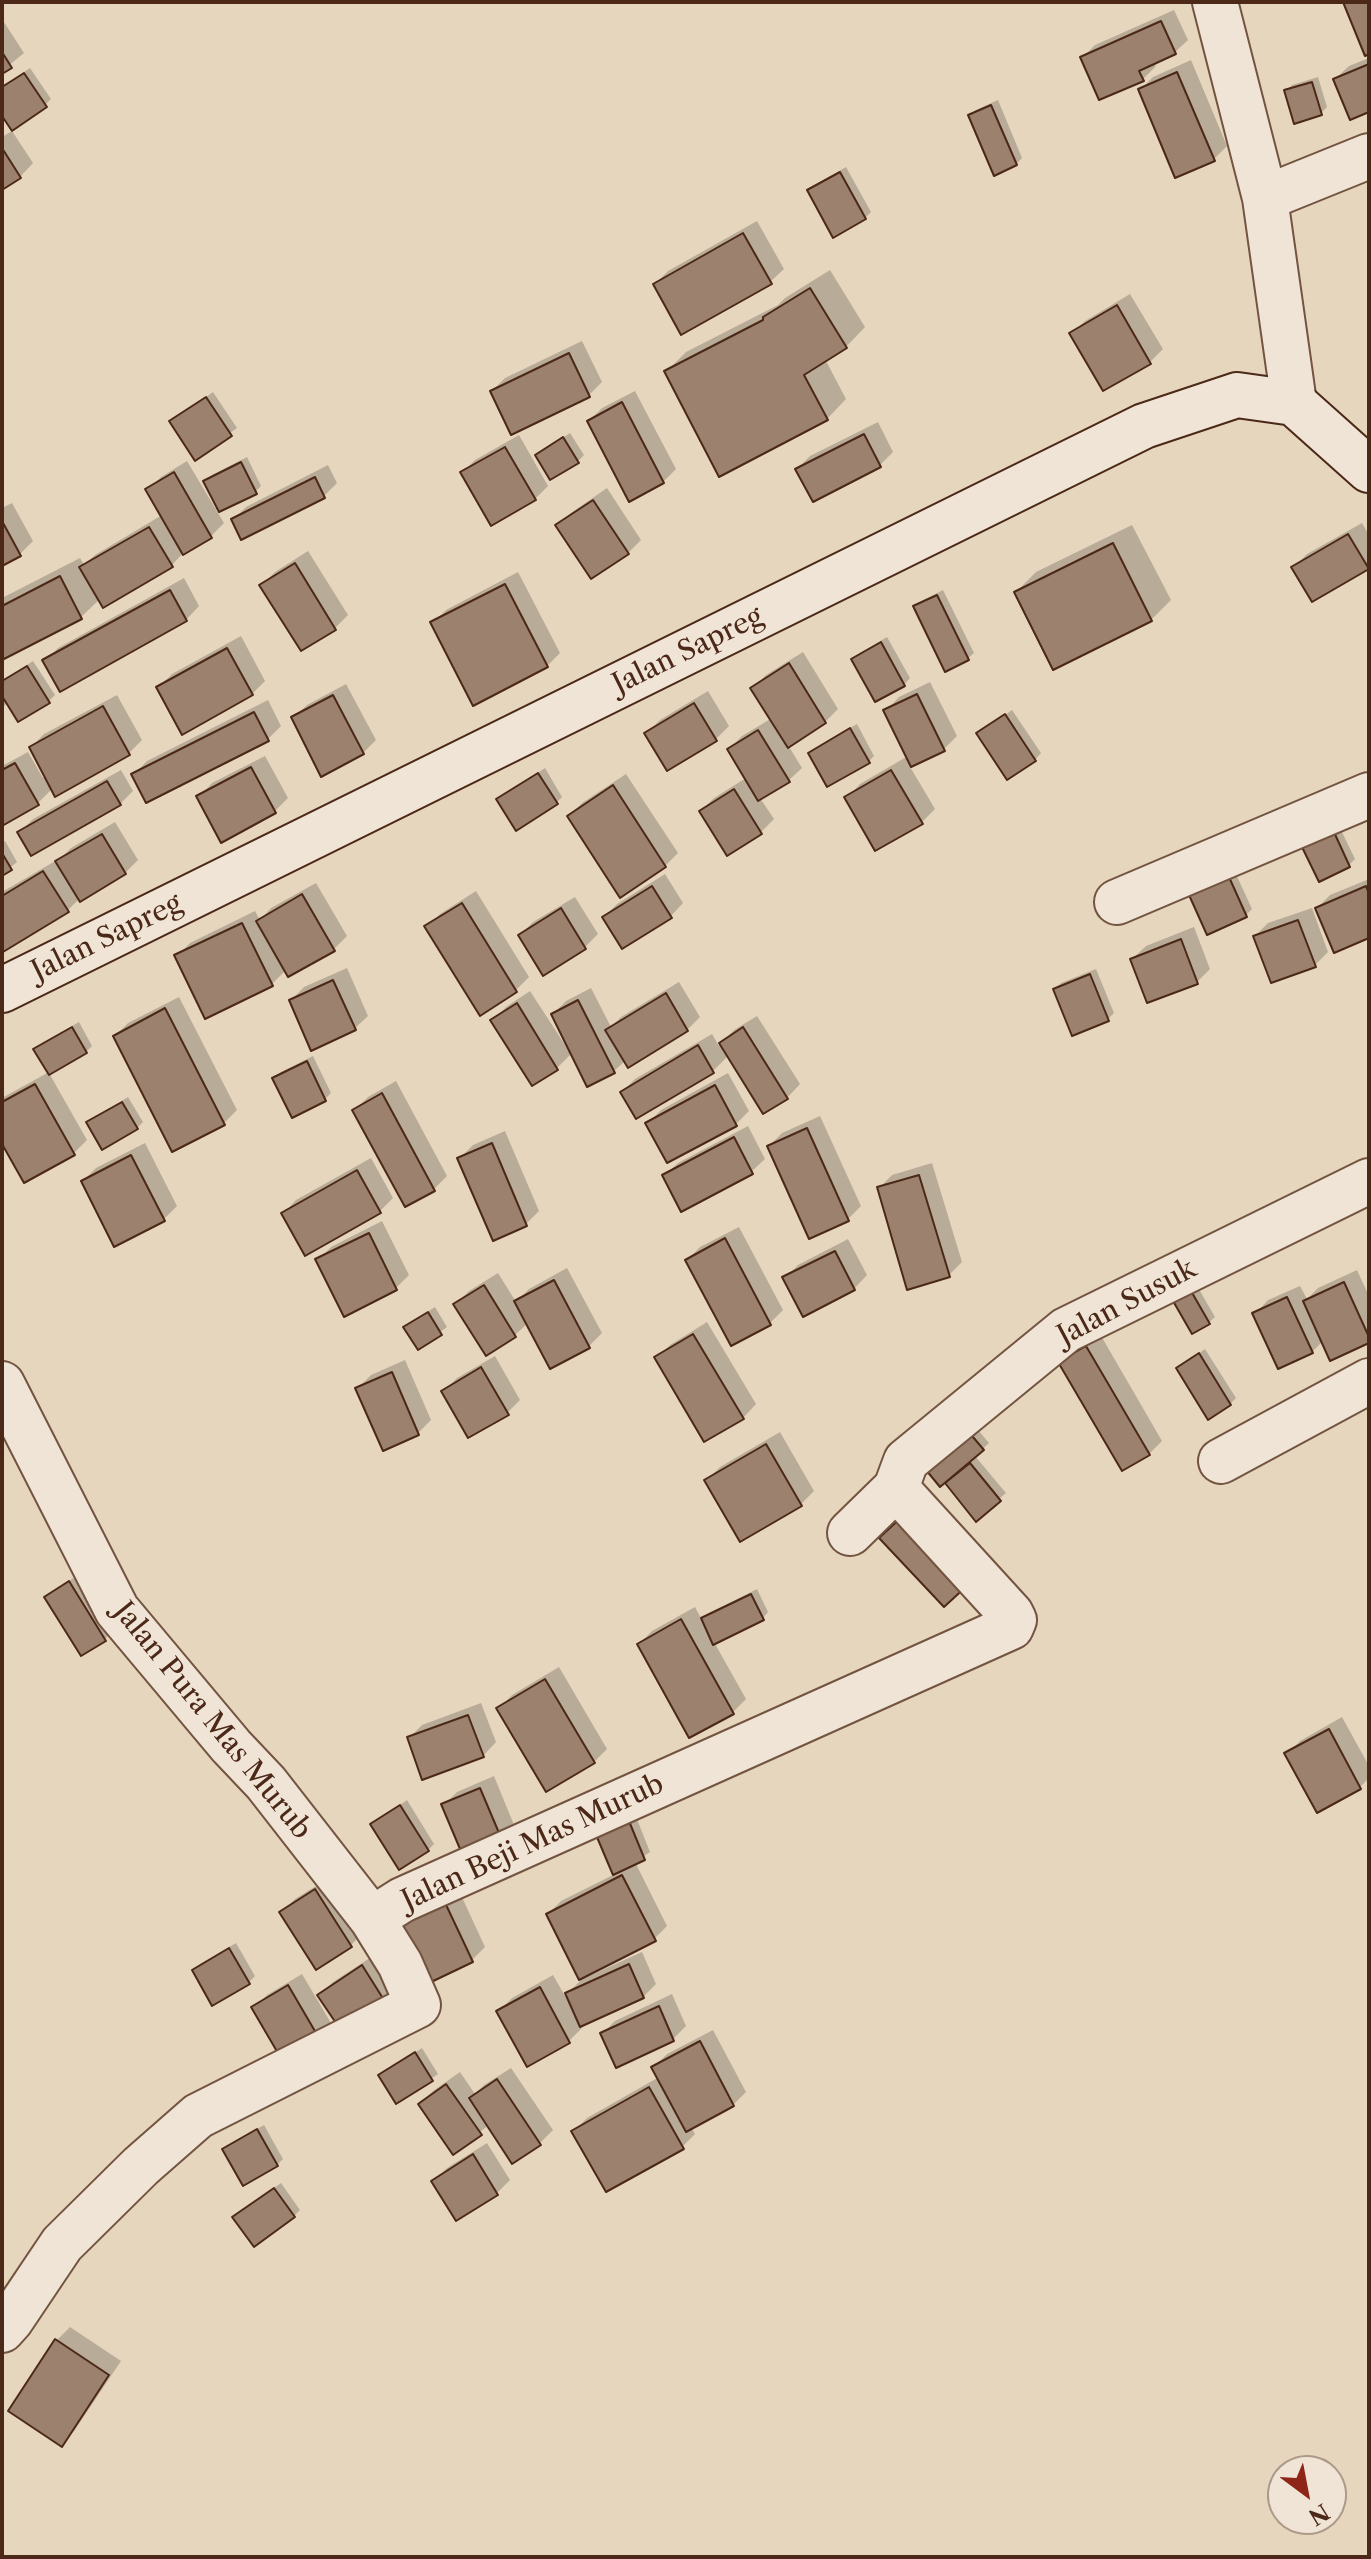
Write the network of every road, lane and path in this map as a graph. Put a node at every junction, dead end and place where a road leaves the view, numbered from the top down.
1 (1215, 2) edge
2 (1369, 156) edge
3 (1265, 198) junction
4 (1294, 403) junction
5 (1369, 470) edge
6 (1369, 795) edge
7 (1117, 902) dead end
8 (2, 990) edge
9 (1369, 1181) edge
10 (1369, 1381) edge
11 (2, 1384) edge
12 (1221, 1461) dead end
13 (896, 1488) junction
14 (850, 1533) dead end
15 (372, 1919) junction
16 (2, 2330) edge

1 - 3 street
2 - 3 street
3 - 4 street
4 - 5 street
4 - 8 street, Jalan Sapreg
6 - 7 street
9 - 13 street, Jalan Susuk
10 - 12 street
11 - 15 street, Jalan Pura Mas Murub
13 - 14 street, Jalan Susuk
13 - 15 street, Jalan Beji Mas Murub
15 - 16 street, Jalan Beji Mas Murub

